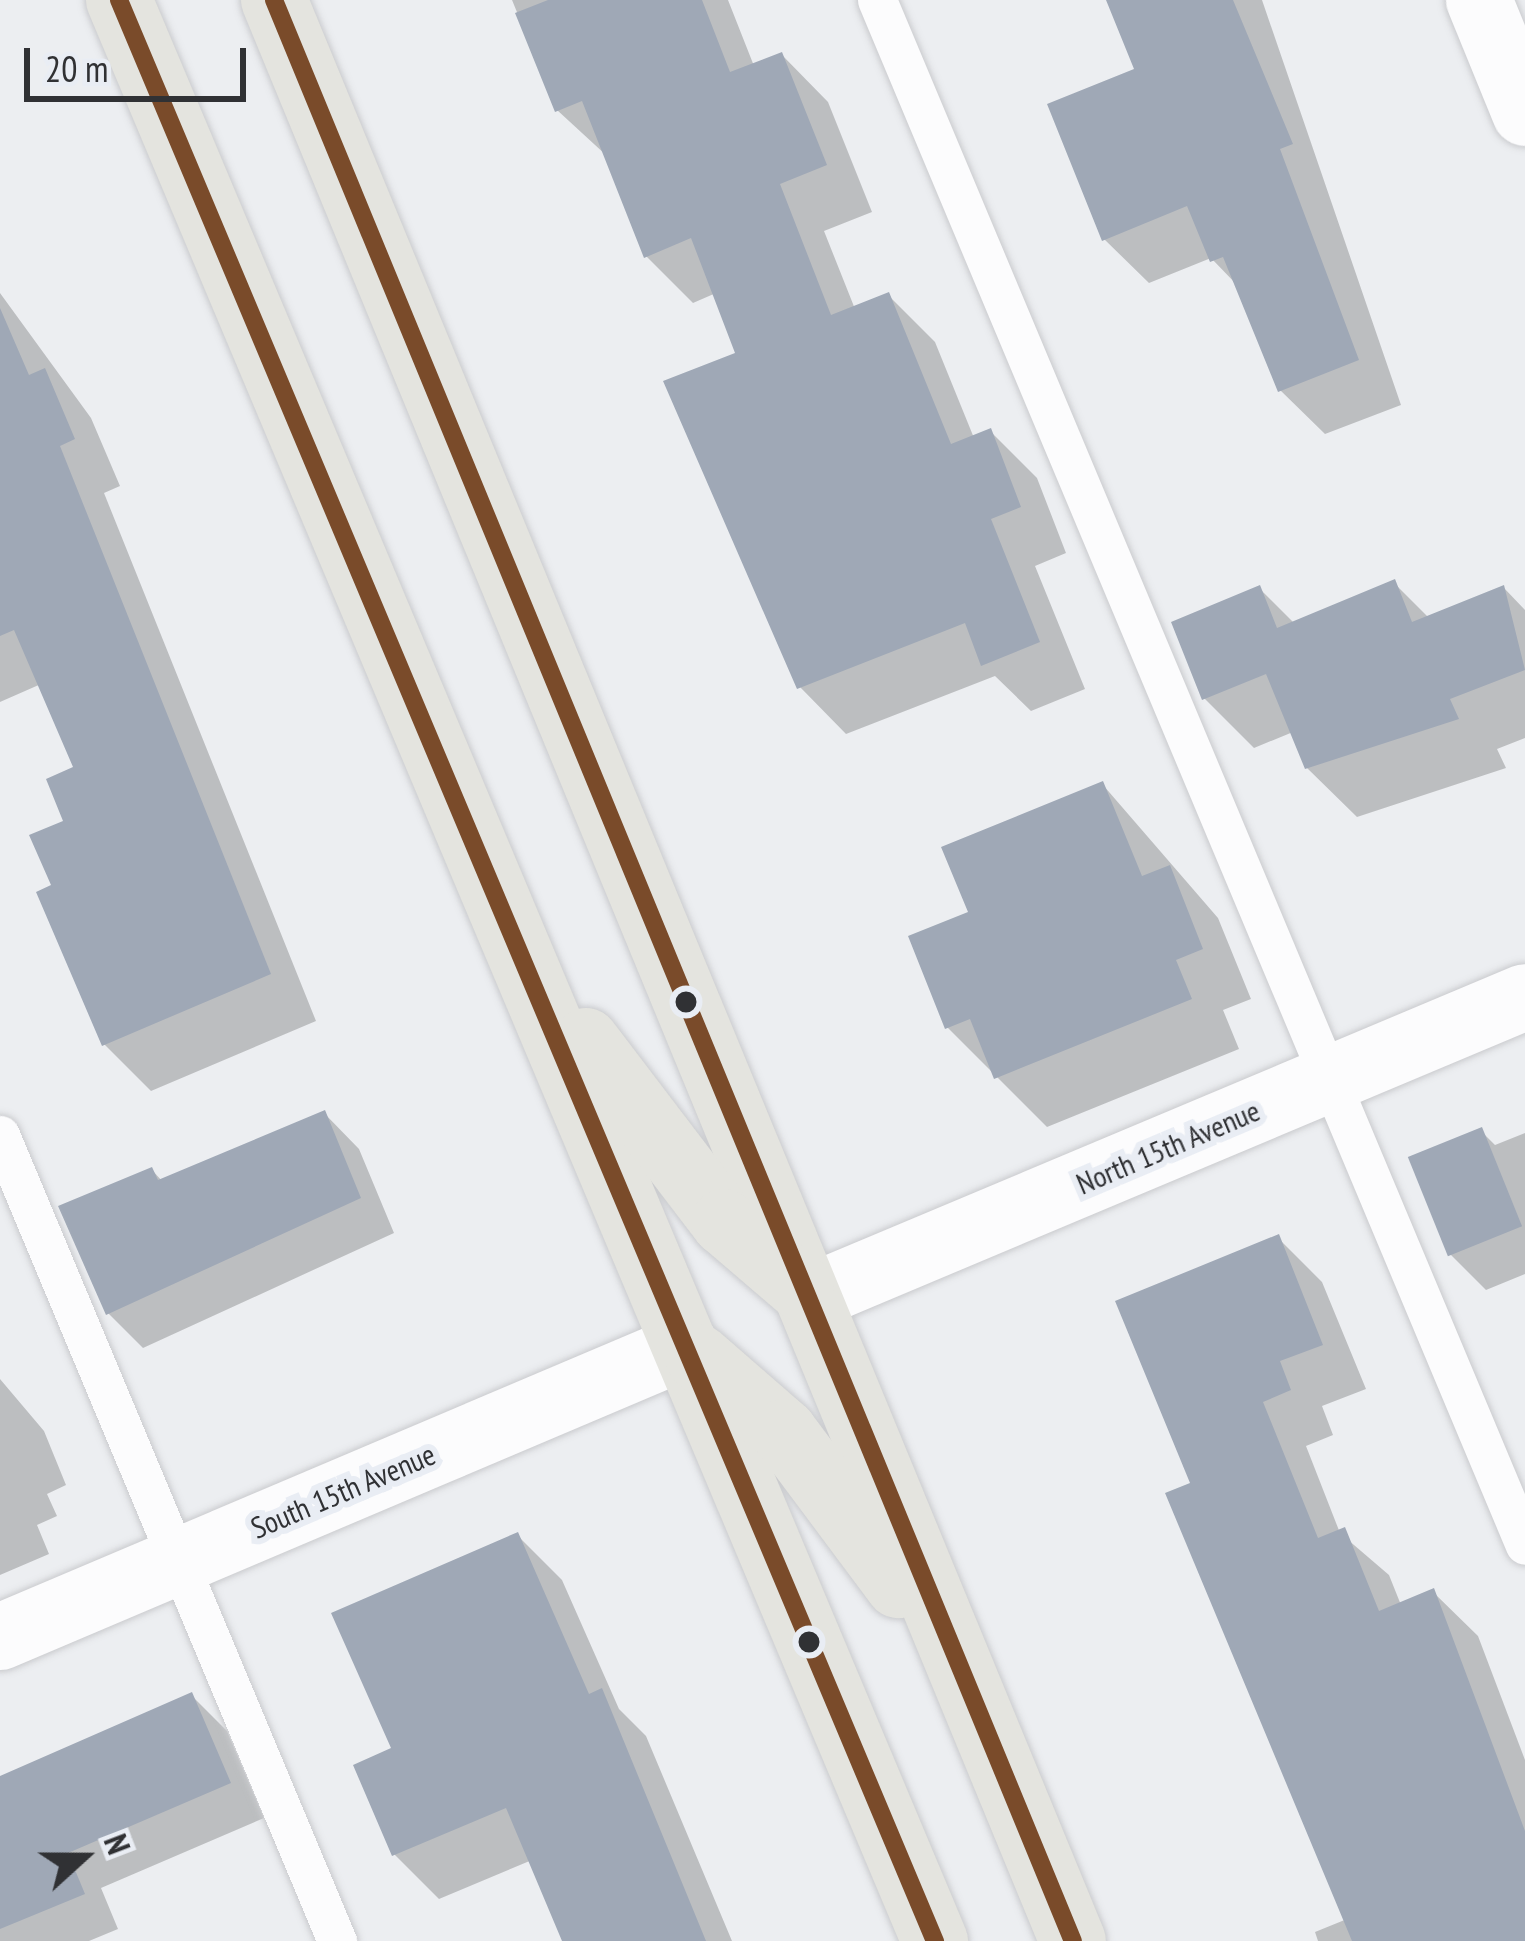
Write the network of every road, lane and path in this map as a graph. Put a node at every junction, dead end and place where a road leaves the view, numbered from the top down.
1 (119, 0) edge
2 (274, 0) edge
3 (877, 0) edge
4 (1479, 0) edge
5 (1525, 113) edge
6 (520, 951) junction
7 (1525, 997) edge
8 (1329, 1079) junction
9 (0, 1135) edge
10 (812, 1297) junction
11 (686, 1346) junction
12 (1525, 1545) edge
13 (181, 1560) junction
14 (0, 1637) edge
15 (955, 1666) junction
16 (337, 1941) edge
17 (934, 1941) edge
18 (1072, 1941) edge

1 - 6 main road
2 - 10 main road
3 - 8 lane
4 - 5 street
6 - 10 main road
6 - 11 main road
7 - 8 street, North 15th Avenue
8 - 10 street, North 15th Avenue
8 - 12 lane
9 - 13 lane
10 - 15 main road
11 - 13 street, South 15th Avenue
11 - 15 main road
11 - 17 main road
13 - 14 street, South 15th Avenue
13 - 16 lane
15 - 18 main road

